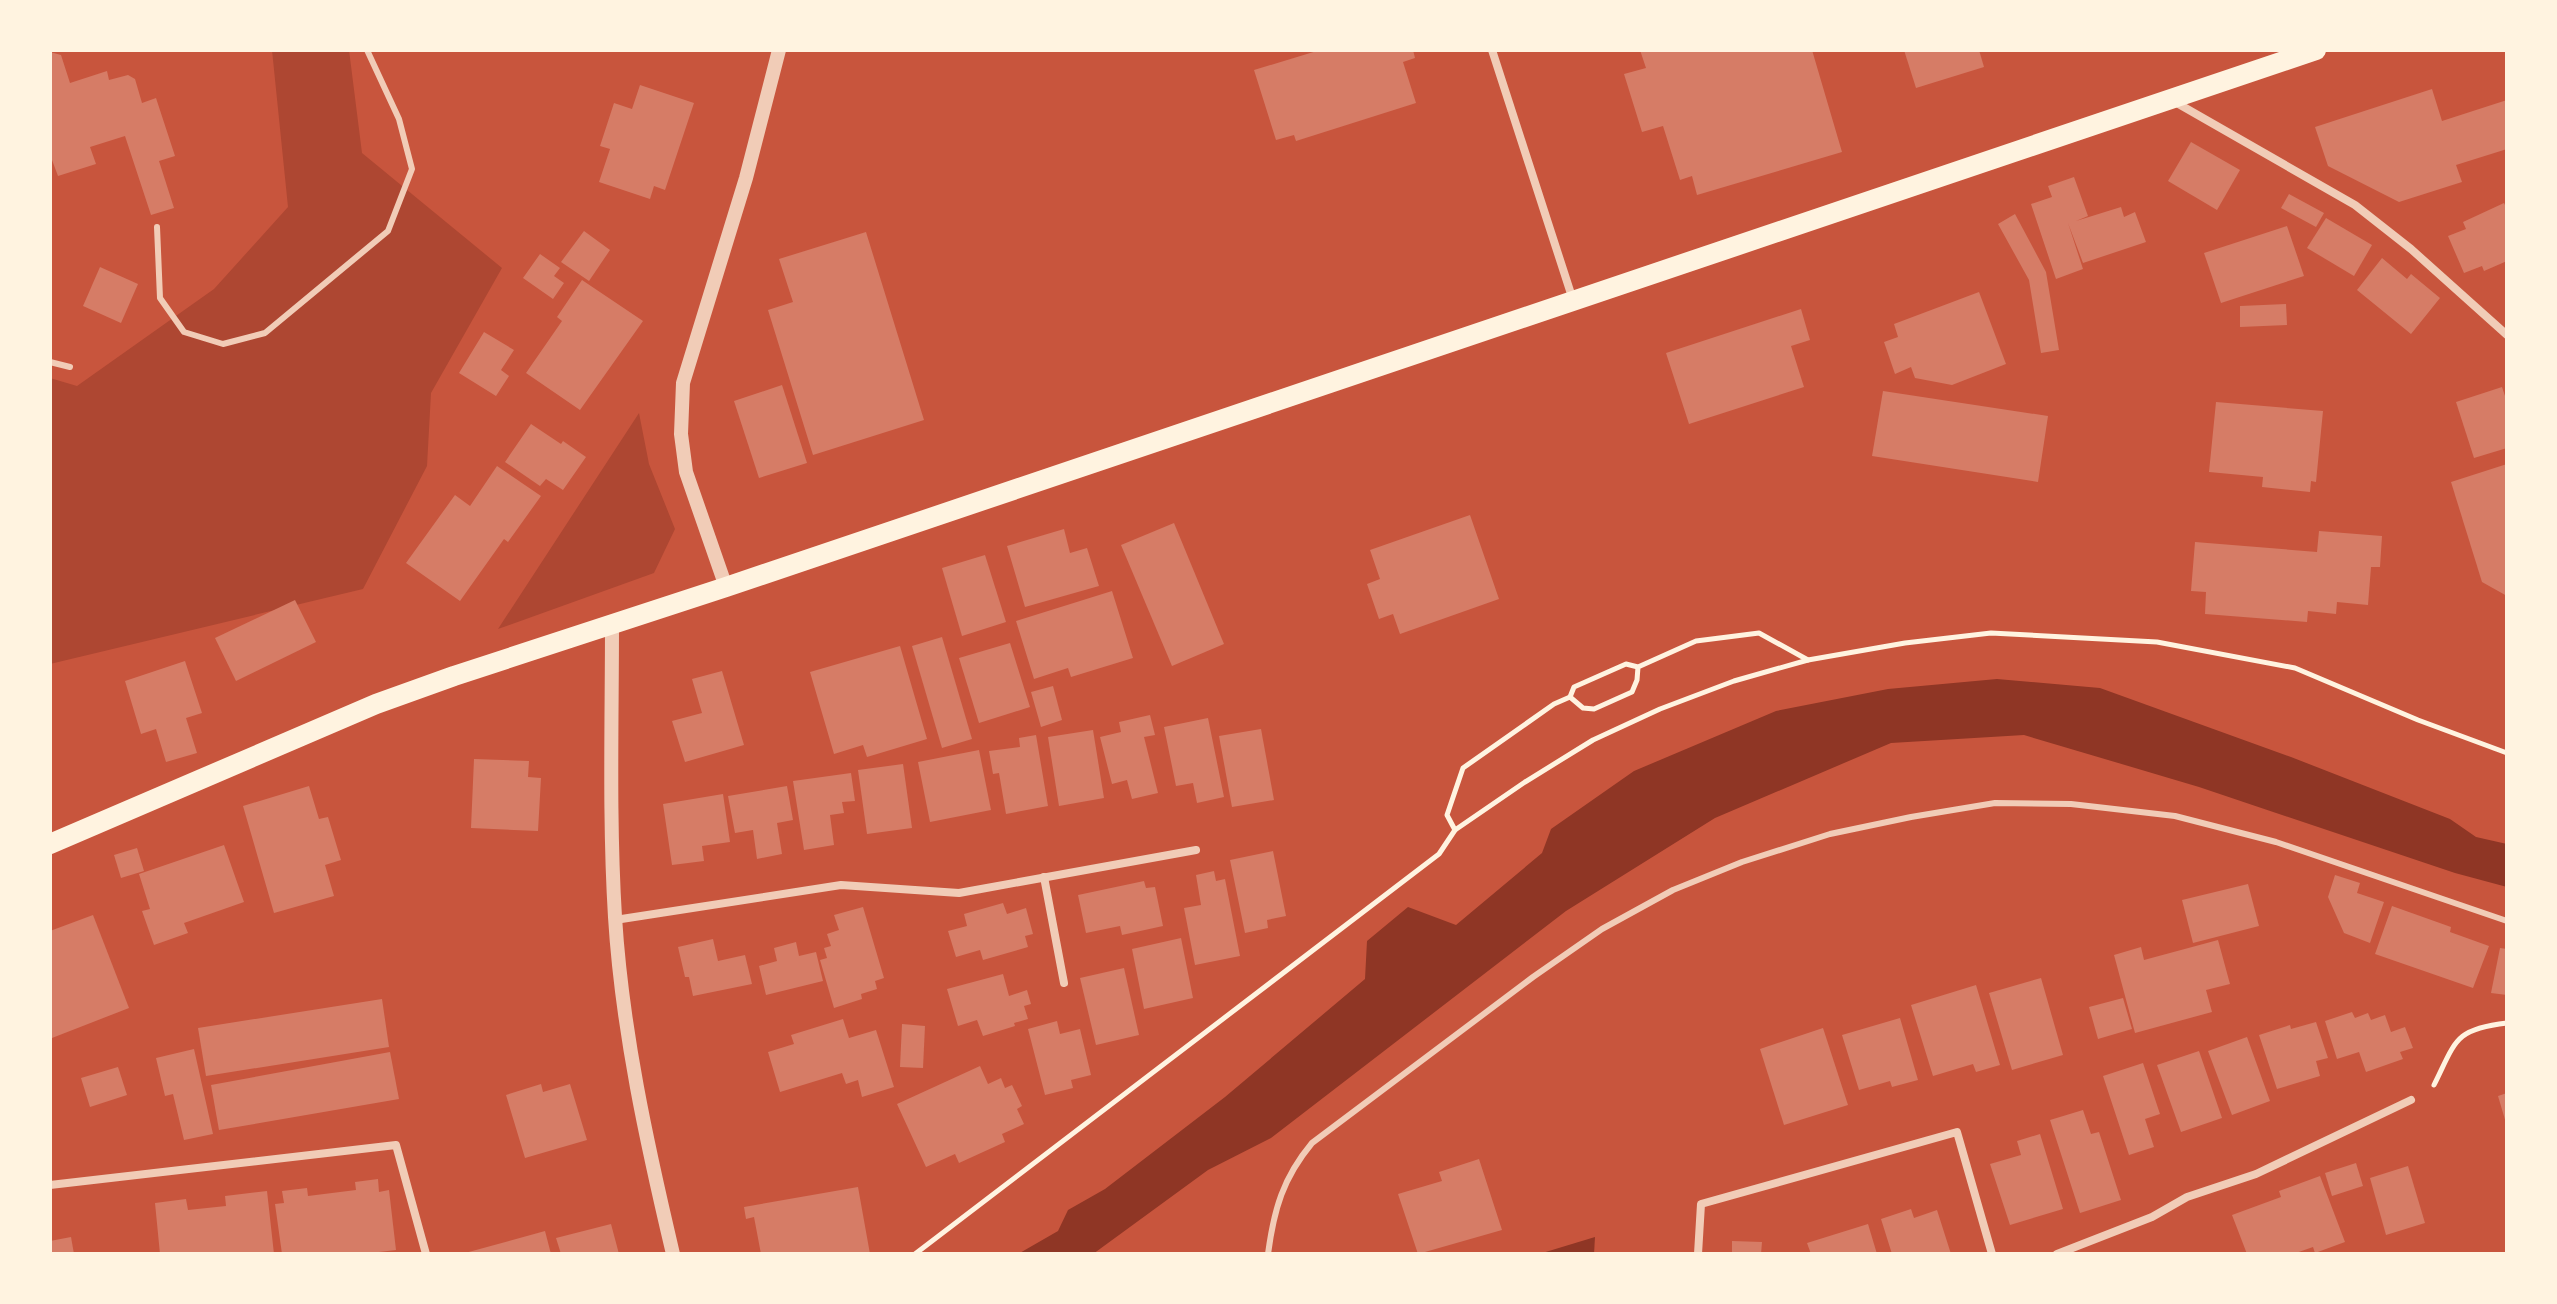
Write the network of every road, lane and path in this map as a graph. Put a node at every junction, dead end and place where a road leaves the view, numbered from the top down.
1 (367, 50) edge
2 (779, 50) edge
3 (1492, 50) edge
4 (2316, 50) edge
5 (2171, 99) junction
6 (157, 227) dead end
7 (1573, 301) junction
8 (2507, 335) edge
9 (50, 362) edge
10 (70, 367) dead end
11 (726, 587) junction
12 (612, 624) junction
13 (1808, 660) junction
14 (1638, 667) junction
15 (1570, 697) junction
16 (2507, 753) edge
17 (1455, 830) junction
18 (50, 844) edge
19 (1196, 850) dead end
20 (1044, 877) junction
21 (615, 920) junction
22 (2507, 921) edge
23 (1064, 983) dead end
24 (2507, 1023) edge
25 (2411, 1100) joint
26 (50, 1185) edge
27 (426, 1254) edge
28 (673, 1254) edge
29 (915, 1254) edge
30 (1268, 1254) edge
31 (1698, 1254) edge
32 (1992, 1254) edge
33 (2057, 1254) edge

1 - 6 lane
2 - 11 street
3 - 7 street
4 - 5 main road
5 - 7 main road
5 - 8 street
7 - 11 main road
9 - 10 lane
11 - 12 main road
12 - 18 main road
12 - 21 street
13 - 14 path
13 - 16 path
13 - 17 path
14 - 15 path
14 - 15 path
15 - 17 path
17 - 29 path
19 - 20 street
20 - 21 street
20 - 23 street
21 - 28 street
22 - 30 lane
24 - 25 path
25 - 33 street
26 - 27 street
31 - 32 street

